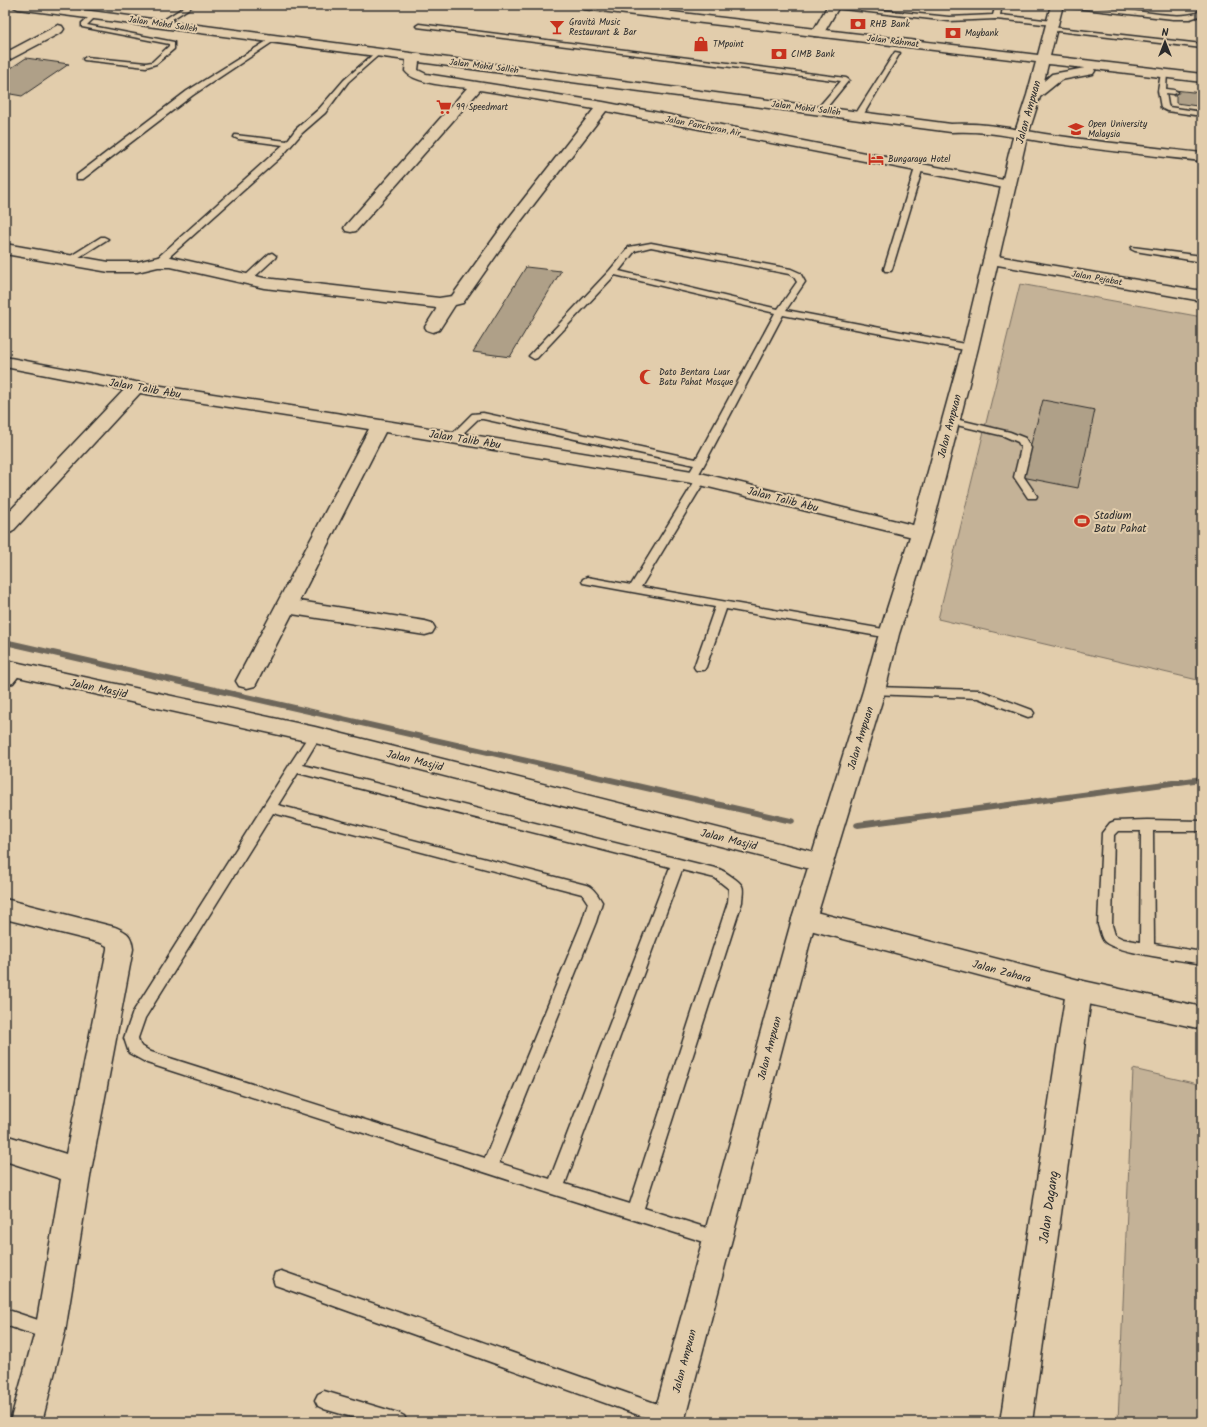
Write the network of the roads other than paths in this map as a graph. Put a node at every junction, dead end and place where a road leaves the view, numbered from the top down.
1 (18, 5) edge
2 (191, 5) edge
3 (583, 5) edge
4 (780, 5) edge
5 (790, 5) edge
6 (834, 5) edge
7 (1000, 5) edge
8 (1058, 5) edge
9 (1066, 5) edge
10 (665, 10) edge
11 (1202, 10) edge
12 (92, 11) edge
13 (996, 17) junction
14 (161, 24) junction
15 (419, 26) dead end
16 (1052, 26) junction
17 (58, 29) dead end
18 (818, 32) junction
19 (274, 39) junction
20 (1202, 46) edge
21 (379, 52) junction
22 (897, 53) dead end
23 (1044, 55) junction
24 (413, 57) junction
25 (5, 58) edge
26 (86, 59) dead end
27 (1202, 70) edge
28 (1164, 73) junction
29 (1202, 78) edge
30 (477, 85) junction
31 (1162, 91) junction
32 (1174, 92) dead end
33 (1034, 95) junction
34 (603, 106) junction
35 (820, 110) junction
36 (1202, 114) edge
37 (859, 115) junction
38 (238, 137) dead end
39 (1021, 137) junction
40 (288, 143) junction
41 (1202, 157) edge
42 (919, 167) junction
43 (80, 177) dead end
44 (1009, 185) junction
45 (351, 228) dead end
46 (104, 239) dead end
47 (5, 249) edge
48 (1135, 249) dead end
49 (272, 256) dead end
50 (70, 259) junction
51 (1202, 259) edge
52 (991, 260) junction
53 (158, 262) junction
54 (888, 269) dead end
55 (612, 272) junction
56 (247, 279) junction
57 (1202, 296) edge
58 (449, 302) junction
59 (780, 312) junction
60 (433, 327) dead end
61 (970, 348) junction
62 (534, 356) dead end
63 (5, 362) edge
64 (136, 387) junction
65 (950, 422) junction
66 (380, 425) junction
67 (454, 437) junction
68 (698, 473) junction
69 (1032, 496) dead end
70 (5, 528) edge
71 (921, 533) junction
72 (587, 580) dead end
73 (635, 588) junction
74 (722, 604) junction
75 (286, 606) junction
76 (425, 628) dead end
77 (889, 634) junction
78 (700, 667) dead end
79 (8, 671) edge
80 (247, 681) dead end
81 (874, 692) junction
82 (1028, 713) dead end
83 (315, 735) junction
84 (294, 767) junction
85 (269, 807) junction
86 (1147, 825) junction
87 (1202, 826) edge
88 (822, 863) junction
89 (678, 864) junction
90 (5, 909) edge
91 (804, 919) junction
92 (1147, 949) junction
93 (1202, 958) edge
94 (1079, 991) junction
95 (1202, 1018) edge
96 (5, 1148) edge
97 (489, 1167) junction
98 (77, 1171) junction
99 (556, 1188) junction
100 (635, 1212) junction
101 (717, 1238) junction
102 (281, 1279) dead end
103 (5, 1317) edge
104 (50, 1332) junction
105 (324, 1400) dead end
106 (675, 1420) edge
107 (26, 1422) edge
108 (398, 1422) edge
109 (1016, 1422) edge

1 - 12 street, Jalan Mohd Salleh
2 - 14 lane
3 - 10 street, Jalan Rahmat
4 - 5 lane
6 - 13 lane
6 - 18 street
7 - 13 lane
8 - 16 street, Jalan Ampuan
9 - 11 lane
10 - 18 street, Jalan Rahmat
12 - 14 street, Jalan Mohd Salleh
12 - 26 lane
13 - 16 lane
14 - 19 street, Jalan Mohd Salleh
15 - 35 lane
16 - 20 lane
16 - 23 street, Jalan Ampuan
17 - 25 street
18 - 23 street, Jalan Rahmat
19 - 21 street, Jalan Mohd Salleh
19 - 43 lane
21 - 24 street, Jalan Mohd Salleh
21 - 40 lane
22 - 37 lane
23 - 27 street, Jalan Rahmat
23 - 28 street, Jalan Rahmat
23 - 33 street, Jalan Ampuan
24 - 30 street, Jalan Panchoran Air
24 - 35 street, Jalan Mohd Salleh
28 - 29 street, Jalan Rahmat
28 - 31 lane
28 - 33 street
30 - 34 street, Jalan Panchoran Air
30 - 45 street
31 - 32 lane
31 - 36 lane
33 - 39 street, Jalan Ampuan
34 - 42 street, Jalan Panchoran Air
34 - 58 street
35 - 37 street, Jalan Mohd Salleh
37 - 39 street, Jalan Mohd Salleh
38 - 40 lane
39 - 41 street, Jalan Mohd Salleh
39 - 44 street, Jalan Ampuan
40 - 53 lane
42 - 44 street, Jalan Panchoran Air
42 - 54 lane
44 - 52 street, Jalan Ampuan
46 - 50 lane
47 - 50 street
48 - 51 lane
49 - 56 lane
50 - 53 street
52 - 57 street, Jalan Pejabat
52 - 61 street, Jalan Ampuan
53 - 56 street
55 - 59 lane
55 - 59 lane
55 - 62 lane
56 - 58 street
58 - 60 street
59 - 61 lane
59 - 68 lane
61 - 65 street, Jalan Ampuan
63 - 64 street, Jalan Talib Abu
64 - 66 street, Jalan Talib Abu
64 - 70 street
65 - 69 lane
65 - 71 street, Jalan Ampuan
66 - 67 street, Jalan Talib Abu
66 - 75 street
67 - 68 street, Jalan Talib Abu
67 - 68 lane
68 - 71 street, Jalan Talib Abu
68 - 73 lane
71 - 77 street, Jalan Ampuan
72 - 73 lane
73 - 74 lane
74 - 77 lane
74 - 78 lane
75 - 76 street
75 - 80 street
77 - 81 street, Jalan Ampuan
79 - 83 street, Jalan Masjid
81 - 82 lane
81 - 88 street, Jalan Ampuan
83 - 84 lane
83 - 88 street, Jalan Masjid
84 - 85 lane
84 - 89 lane
85 - 97 lane
85 - 97 lane
86 - 87 lane
86 - 92 lane
86 - 92 lane
88 - 91 street, Jalan Ampuan
89 - 99 lane
89 - 100 lane
90 - 98 street
91 - 94 street, Jalan Zahara
91 - 101 street, Jalan Ampuan
92 - 93 lane
94 - 95 street, Jalan Zahara
94 - 109 street, Jalan Dagang
96 - 98 street
97 - 99 lane
98 - 104 street
99 - 100 lane
100 - 101 lane
101 - 106 street, Jalan Ampuan
102 - 106 lane
103 - 104 lane
104 - 107 street
105 - 108 lane

